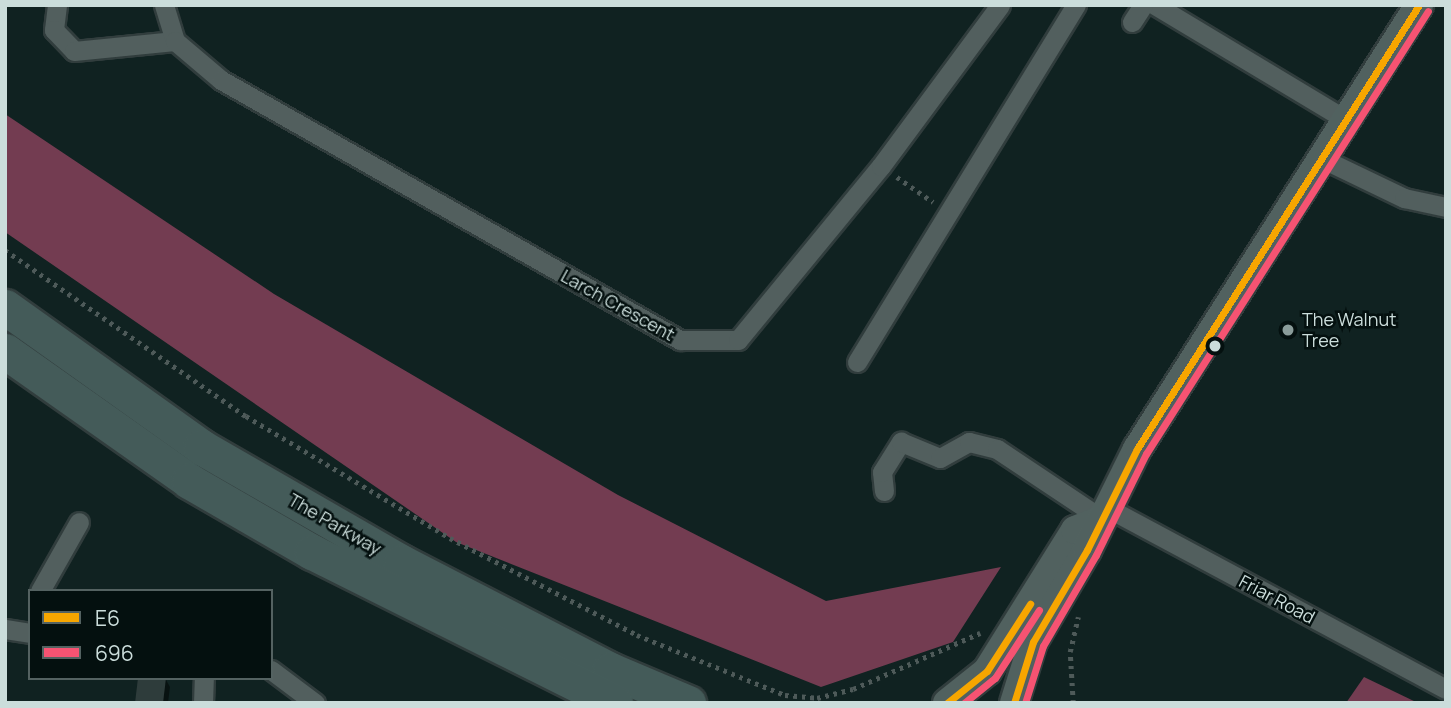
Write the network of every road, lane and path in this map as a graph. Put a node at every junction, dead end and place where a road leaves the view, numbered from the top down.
1 (57, 5) edge
2 (164, 5) edge
3 (1000, 5) edge
4 (1076, 5) edge
5 (1155, 5) edge
6 (1419, 5) edge
7 (175, 41) junction
8 (1348, 121) junction
9 (1325, 160) junction
10 (881, 166) junction
11 (1446, 207) edge
12 (948, 213) junction
13 (5, 250) edge
14 (5, 307) edge
15 (5, 351) edge
16 (857, 362) dead end
17 (884, 491) dead end
18 (1105, 514) junction
19 (79, 522) dead end
20 (41, 589) edge
21 (1082, 607) dead end
22 (5, 629) edge
23 (986, 630) dead end
24 (28, 633) edge
25 (273, 672) edge
26 (204, 680) edge
27 (1446, 689) edge
28 (203, 703) edge
29 (315, 703) edge
30 (615, 703) edge
31 (688, 703) edge
32 (947, 703) edge
33 (1014, 703) edge
34 (1073, 703) edge

1 - 7 street
2 - 7 street
3 - 10 street, Larch Crescent
4 - 12 street
5 - 8 street
6 - 8 street
7 - 10 street, Larch Crescent
8 - 9 street
9 - 11 street
9 - 18 street
10 - 12 path
12 - 16 street
13 - 23 path
14 - 31 highway, The Parkway
15 - 30 highway, The Parkway
17 - 18 street, Friar Road
18 - 27 street, Friar Road
18 - 32 street
18 - 33 street
19 - 20 street
21 - 34 path
22 - 24 street
25 - 29 street
26 - 28 street

